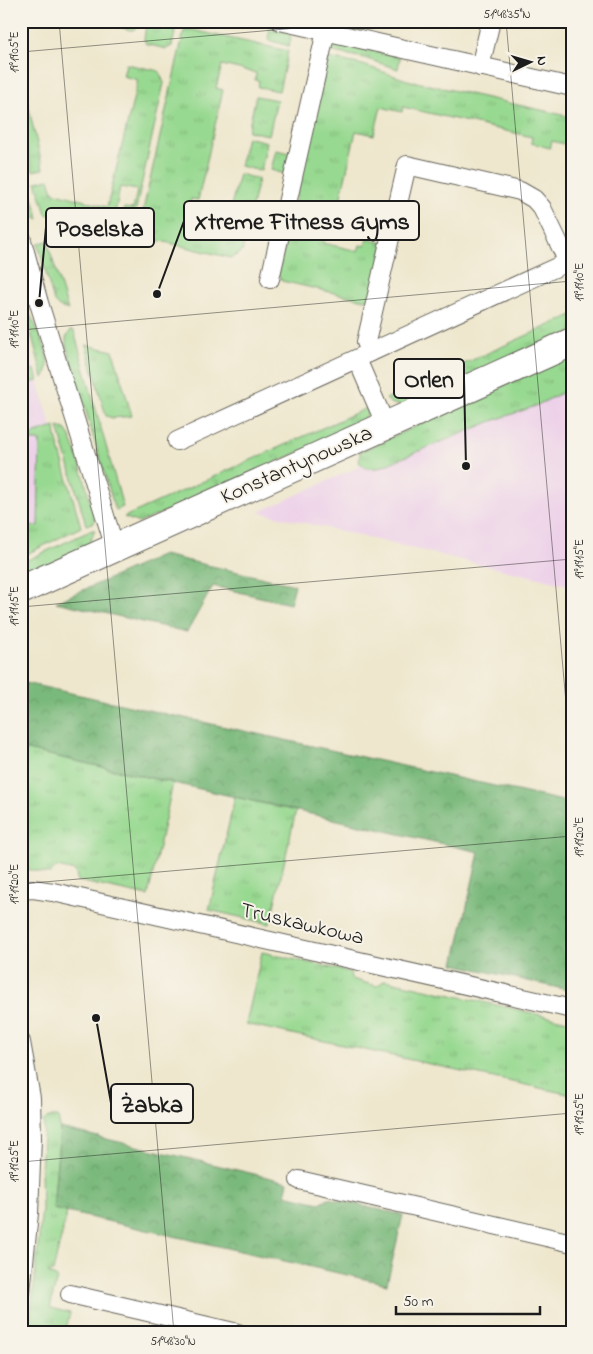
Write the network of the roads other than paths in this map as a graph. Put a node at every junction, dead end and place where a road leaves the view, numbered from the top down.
1 (280, 21) edge
2 (491, 21) edge
3 (326, 31) junction
4 (480, 67) junction
5 (572, 87) edge
6 (21, 237) edge
7 (570, 261) edge
8 (270, 279) dead end
9 (572, 342) edge
10 (364, 356) junction
11 (386, 426) junction
12 (177, 440) dead end
13 (115, 548) junction
14 (21, 590) edge
15 (21, 890) edge
16 (572, 1009) edge
17 (21, 1042) edge
18 (27, 1139) edge
19 (299, 1180) dead end
20 (572, 1244) edge
21 (21, 1292) edge
22 (70, 1294) dead end
23 (238, 1333) edge

1 - 3 street
2 - 4 street
3 - 4 street
3 - 8 street
4 - 5 street
6 - 13 street
7 - 10 street
7 - 10 street
9 - 11 main road, Konstantynowska
10 - 11 street
10 - 12 street
11 - 13 main road, Konstantynowska
13 - 14 main road, Konstantynowska
15 - 16 street, Truskawkowa
17 - 18 street
18 - 21 street
19 - 20 street
22 - 23 street

